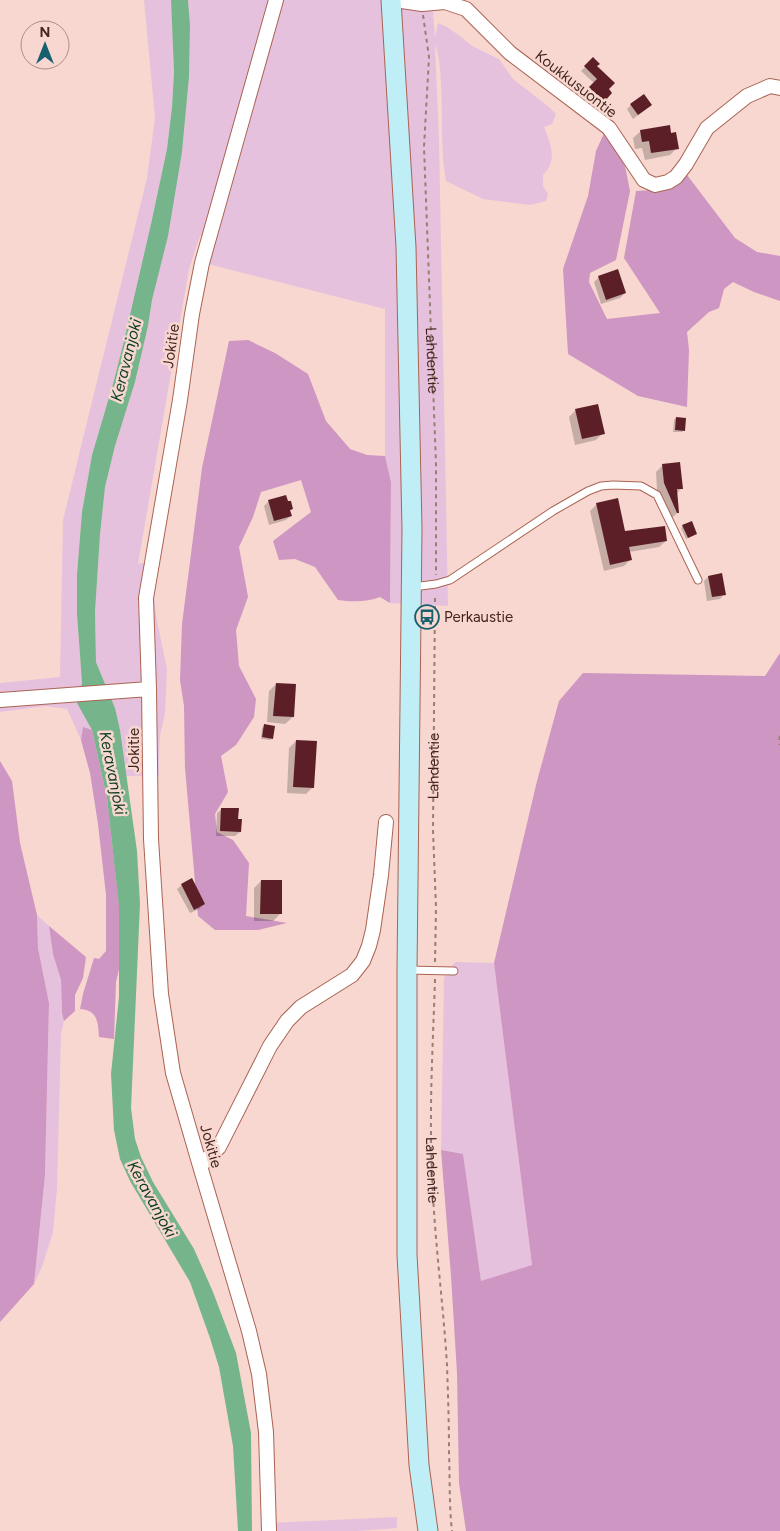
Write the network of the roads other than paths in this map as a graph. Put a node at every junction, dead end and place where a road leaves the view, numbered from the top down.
1 (276, 0) edge
2 (391, 0) edge
3 (395, 0) edge
4 (445, 1) edge
5 (780, 88) edge
6 (698, 580) dead end
7 (410, 587) junction
8 (150, 689) junction
9 (0, 700) edge
10 (386, 822) dead end
11 (407, 970) junction
12 (454, 971) dead end
13 (200, 1166) junction
14 (269, 1531) edge
15 (428, 1531) edge

1 - 8 street, Jokitie
2 - 7 main road, Lahdentie
3 - 4 street, Koukkusuontie
4 - 5 street, Koukkusuontie
6 - 7 lane
7 - 11 main road, Lahdentie
8 - 9 street
8 - 13 street, Jokitie
10 - 13 street
11 - 12 lane
11 - 15 main road, Lahdentie
13 - 14 street, Jokitie

